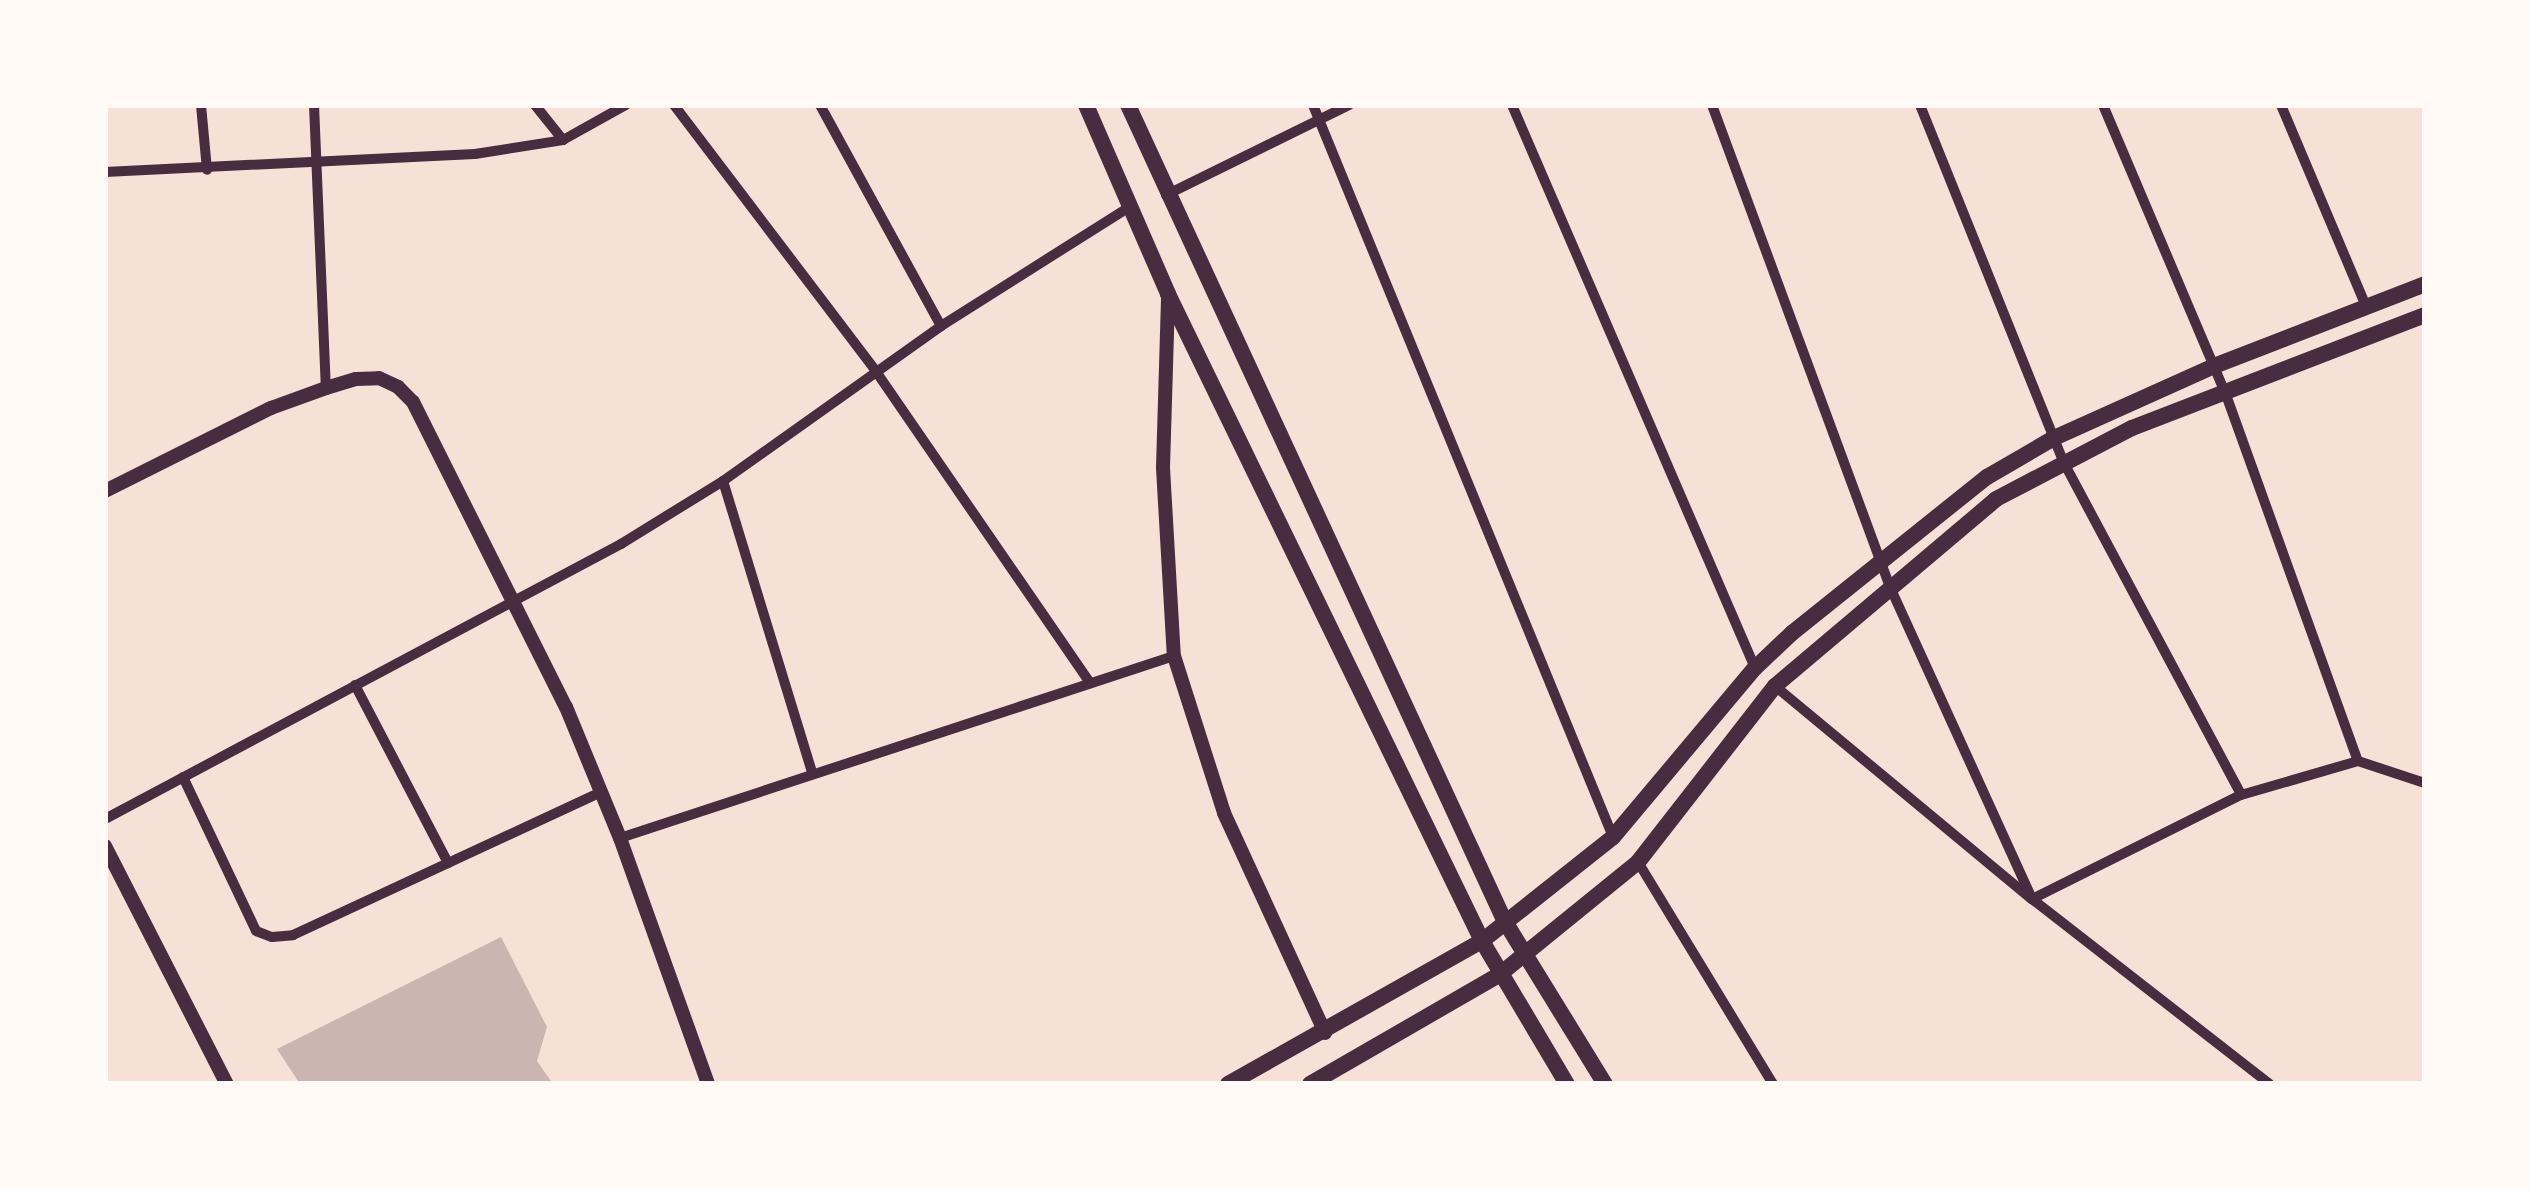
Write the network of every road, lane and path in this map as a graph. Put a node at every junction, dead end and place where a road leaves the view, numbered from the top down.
1 (201, 105) edge
2 (314, 105) edge
3 (535, 105) edge
4 (626, 105) edge
5 (674, 105) edge
6 (820, 105) edge
7 (1086, 105) edge
8 (1128, 105) edge
9 (1313, 105) edge
10 (1349, 105) edge
11 (1512, 105) edge
12 (1712, 105) edge
13 (1920, 105) edge
14 (2103, 105) edge
15 (2281, 105) edge
16 (1320, 119) junction
17 (563, 140) junction
18 (315, 159) junction
19 (207, 170) junction
20 (105, 172) edge
21 (1166, 195) junction
22 (1129, 208) junction
23 (2425, 284) edge
24 (1168, 294) junction
25 (2366, 306) junction
26 (2425, 315) edge
27 (941, 326) junction
28 (2214, 366) junction
29 (875, 370) junction
30 (326, 388) junction
31 (2224, 392) junction
32 (2054, 438) junction
33 (2063, 461) junction
34 (723, 482) junction
35 (105, 491) edge
36 (1880, 560) junction
37 (1890, 587) junction
38 (512, 602) junction
39 (1174, 656) junction
40 (1755, 668) junction
41 (1090, 683) junction
42 (355, 685) junction
43 (1775, 686) junction
44 (2358, 761) junction
45 (812, 772) junction
46 (183, 777) junction
47 (2425, 783) edge
48 (601, 792) junction
49 (2242, 795) junction
50 (105, 819) edge
51 (1613, 837) junction
52 (620, 838) junction
53 (105, 846) edge
54 (1639, 862) junction
55 (448, 863) junction
56 (2032, 899) junction
57 (1504, 920) junction
58 (1481, 941) junction
59 (1526, 956) junction
60 (1499, 975) junction
61 (1324, 1033) junction
62 (227, 1084) edge
63 (708, 1084) edge
64 (1228, 1084) edge
65 (1310, 1084) edge
66 (1567, 1084) edge
67 (1606, 1084) edge
68 (1773, 1084) edge
69 (2270, 1084) edge

1 - 19 street
2 - 18 street
3 - 17 street
4 - 17 street
5 - 29 street
6 - 27 street
7 - 22 main road
8 - 21 main road
9 - 16 street
10 - 16 street
11 - 40 street
12 - 36 street
13 - 32 street
14 - 28 street
15 - 25 street
16 - 21 street
16 - 51 street
17 - 18 street
18 - 19 street
18 - 30 street
19 - 20 street
21 - 57 main road
22 - 24 main road
22 - 27 street
23 - 25 main road
24 - 39 street
24 - 58 main road
25 - 28 main road
26 - 31 main road
27 - 29 street
28 - 31 street
28 - 32 main road
29 - 34 street
29 - 41 street
30 - 35 street
30 - 38 street
31 - 33 main road
31 - 44 street
32 - 33 street
32 - 36 main road
33 - 37 main road
33 - 49 street
34 - 38 street
34 - 45 street
36 - 37 street
36 - 40 main road
37 - 43 main road
37 - 56 street
38 - 42 street
38 - 48 street
39 - 41 street
39 - 61 street
40 - 51 main road
41 - 45 street
42 - 46 street
42 - 55 street
43 - 54 main road
43 - 56 street
44 - 47 street
44 - 49 street
45 - 52 street
46 - 50 street
46 - 55 street
48 - 52 street
48 - 55 street
49 - 56 street
51 - 57 main road
52 - 63 street
53 - 62 street
54 - 59 main road
54 - 68 street
56 - 69 street
57 - 58 main road
57 - 59 main road
58 - 60 main road
58 - 61 main road
59 - 60 main road
59 - 67 main road
60 - 65 main road
60 - 66 main road
61 - 64 main road

